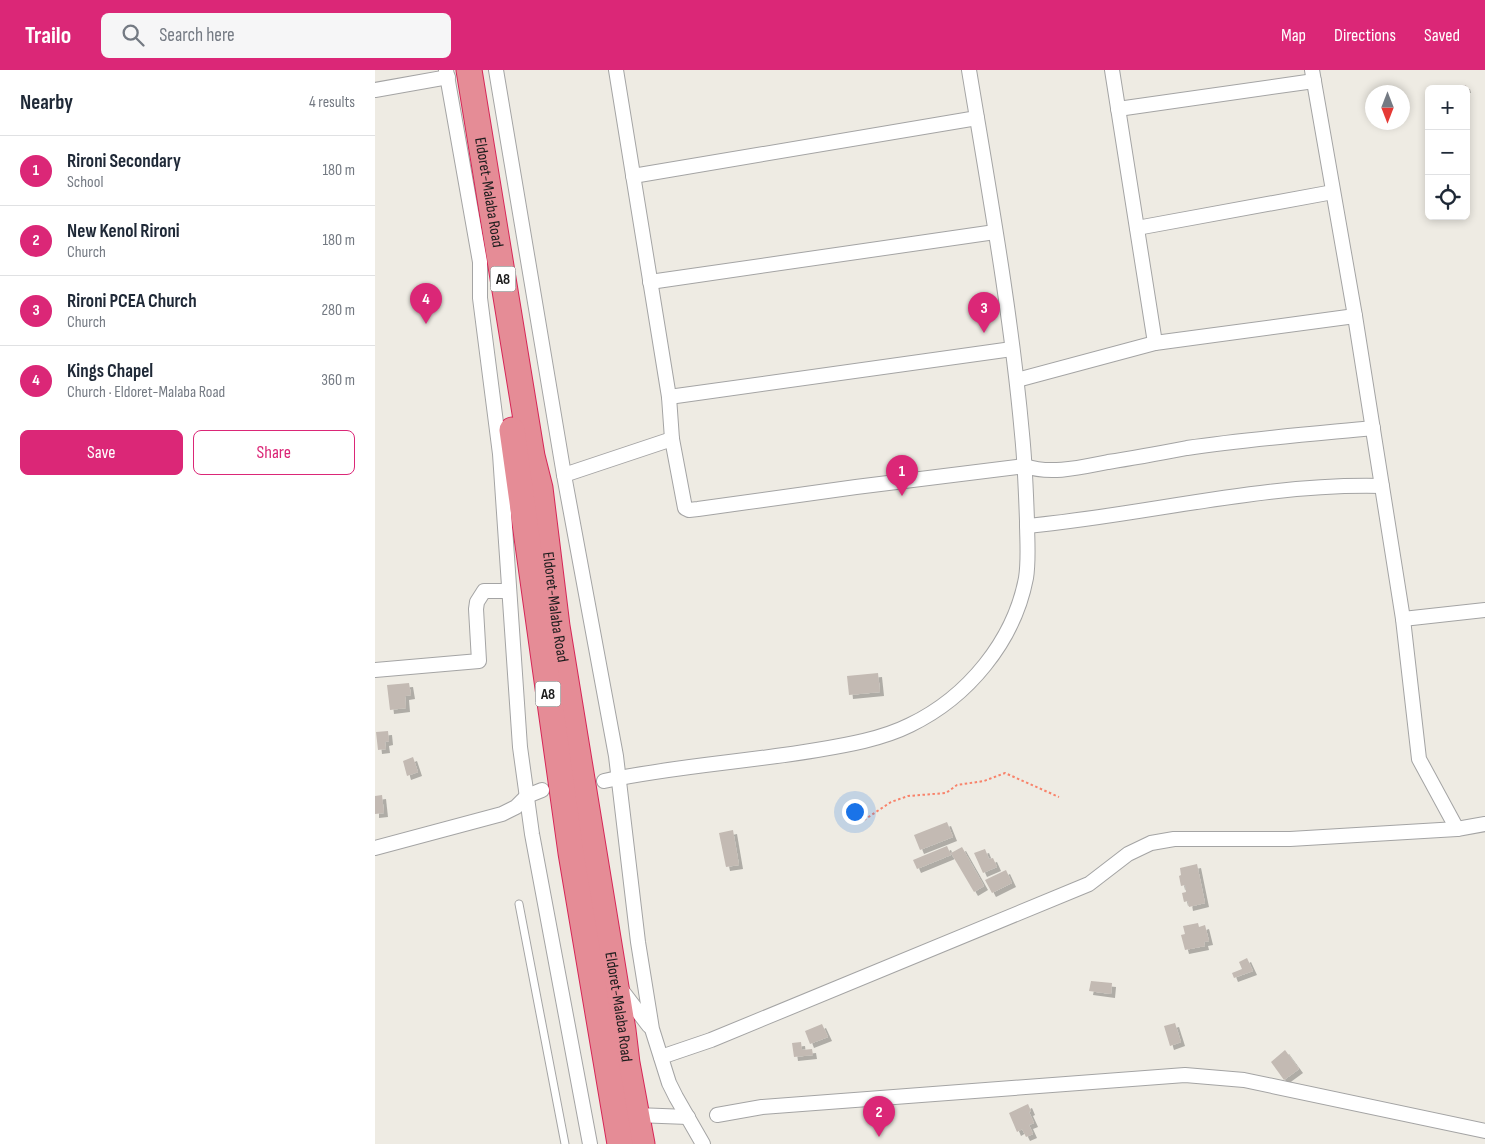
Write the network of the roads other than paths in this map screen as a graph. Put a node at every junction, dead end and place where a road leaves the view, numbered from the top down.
1 (496, 70) edge
2 (616, 70) edge
3 (969, 70) edge
4 (1112, 70) edge
5 (455, 72) edge
6 (1313, 75) edge
7 (375, 90) edge
8 (1118, 109) junction
9 (977, 118) junction
10 (633, 176) junction
11 (1333, 192) junction
12 (1137, 228) junction
13 (995, 232) junction
14 (650, 282) junction
15 (1355, 316) junction
16 (1155, 343) junction
17 (1012, 349) junction
18 (1017, 380) junction
19 (669, 397) junction
20 (1373, 428) junction
21 (672, 439) junction
22 (1025, 466) junction
23 (564, 475) junction
24 (1382, 486) junction
25 (1027, 526) junction
26 (509, 591) junction
27 (1485, 610) edge
28 (1403, 619) junction
29 (375, 670) edge
30 (619, 778) junction
31 (604, 781) dead end
32 (542, 790) dead end
33 (527, 796) junction
34 (1485, 824) edge
35 (1457, 829) junction
36 (375, 848) edge
37 (519, 904) dead end
38 (615, 981) junction
39 (652, 1029) junction
40 (661, 1057) junction
41 (717, 1115) dead end
42 (636, 1116) junction
43 (688, 1117) junction
44 (1485, 1131) edge
45 (565, 1144) edge
46 (590, 1144) edge
47 (620, 1144) edge
48 (642, 1144) edge
49 (703, 1144) edge

1 - 23 street
2 - 10 street
3 - 9 street
4 - 8 street
5 - 7 street
5 - 26 street, Eldoret-Malaba Road
5 - 38 highway, Eldoret-Malaba Road / A8
5 - 47 highway, Eldoret-Malaba Road / A8
6 - 8 street
6 - 11 street
8 - 12 street
9 - 10 street
9 - 13 street
10 - 14 street
11 - 12 street
11 - 15 street
12 - 16 street
13 - 14 street
13 - 17 street
14 - 19 street
15 - 16 street
15 - 20 street
16 - 18 street
17 - 18 street
17 - 19 street
18 - 22 street
19 - 21 street
20 - 22 street
20 - 24 street
21 - 22 street
21 - 23 street
22 - 25 street
23 - 30 street
24 - 25 street
24 - 28 street
25 - 30 street
26 - 29 street
26 - 33 street, Eldoret-Malaba Road
27 - 28 street
28 - 35 street
30 - 31 street
30 - 39 street
32 - 33 street
33 - 36 street
33 - 46 street, Eldoret-Malaba Road
34 - 35 street
35 - 40 street
37 - 45 lane
38 - 39 street
38 - 42 highway, Eldoret-Malaba Road / A8
39 - 40 street
40 - 43 street
41 - 44 street
42 - 43 street
42 - 48 highway, Eldoret-Malaba Road / A8
43 - 49 street

